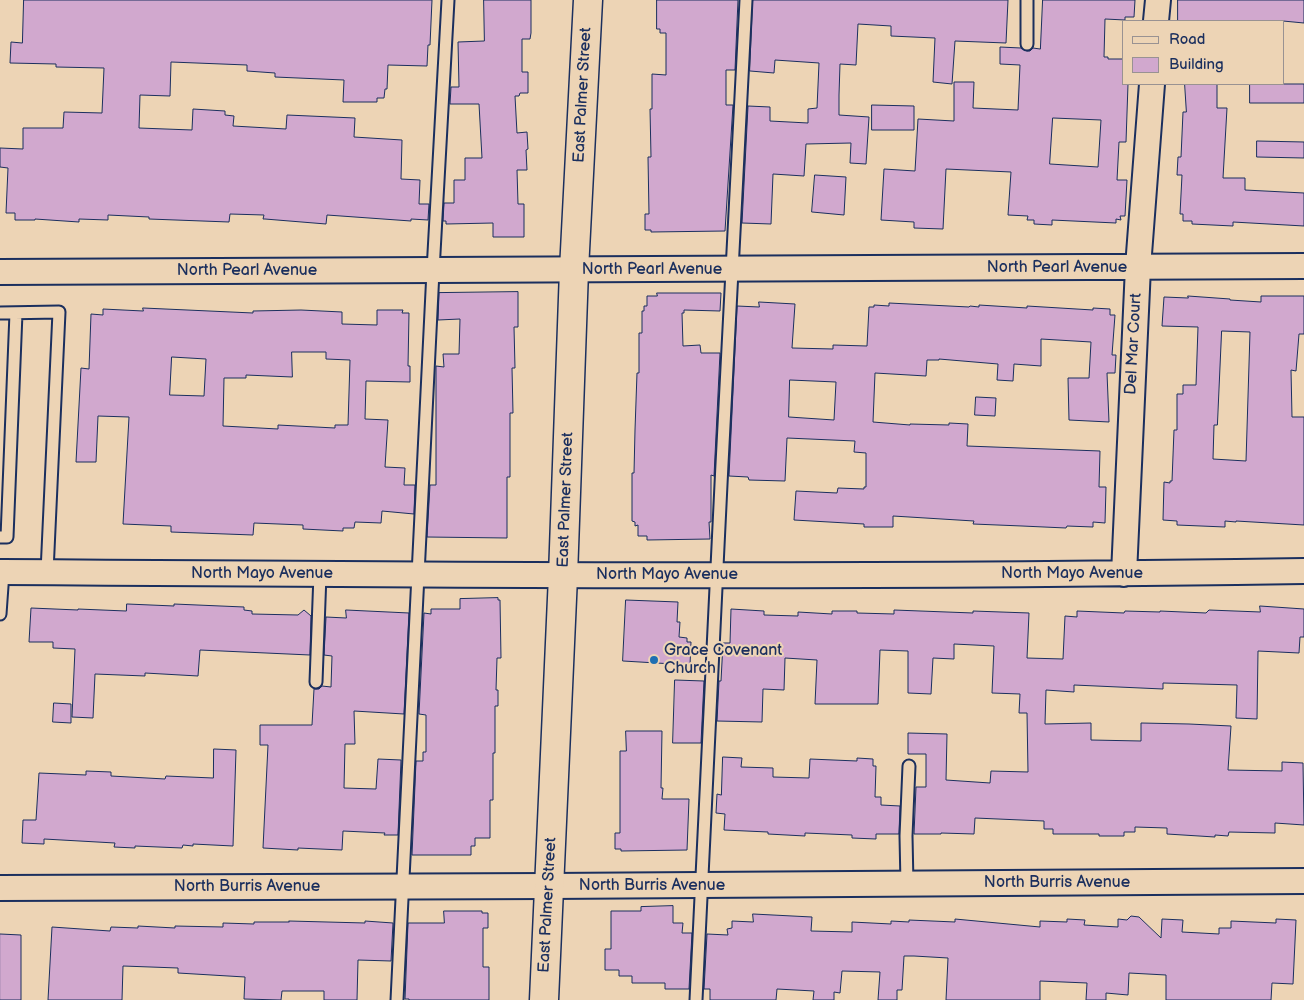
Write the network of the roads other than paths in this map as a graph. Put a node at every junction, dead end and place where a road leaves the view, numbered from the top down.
1 (448, 0) edge
2 (588, 0) edge
3 (746, 0) edge
4 (1027, 0) edge
5 (1158, 0) edge
6 (1156, 20) edge
7 (1027, 44) dead end
8 (1152, 85) edge
9 (1304, 266) edge
10 (1138, 267) junction
11 (731, 269) junction
12 (433, 270) junction
13 (574, 270) junction
14 (0, 272) edge
15 (0, 313) edge
16 (16, 313) junction
17 (0, 537) edge
18 (1304, 571) edge
19 (1, 572) edge
20 (47, 572) junction
21 (320, 574) junction
22 (1124, 574) junction
23 (418, 575) junction
24 (717, 575) junction
25 (563, 576) junction
26 (0, 612) edge
27 (316, 682) dead end
28 (909, 766) dead end
29 (1304, 881) edge
30 (906, 884) junction
31 (702, 885) junction
32 (550, 886) junction
33 (403, 887) junction
34 (0, 888) edge
35 (397, 1000) edge
36 (544, 1000) edge
37 (696, 1000) edge

1 - 12 lane
2 - 13 main road, East Palmer Street
3 - 11 lane
4 - 7 lane
5 - 6 street
8 - 10 street, Del Mar Court
9 - 10 street, North Pearl Avenue
10 - 11 street, North Pearl Avenue
10 - 22 street, Del Mar Court
11 - 13 street, North Pearl Avenue
11 - 24 lane
12 - 13 street, North Pearl Avenue
12 - 14 street, North Pearl Avenue
12 - 23 lane
13 - 25 main road, East Palmer Street
15 - 16 lane
16 - 17 lane
16 - 20 lane
18 - 22 street, North Mayo Avenue
19 - 20 street, North Mayo Avenue
19 - 26 lane
20 - 21 street, North Mayo Avenue
21 - 23 street, North Mayo Avenue
21 - 27 lane
22 - 24 street, North Mayo Avenue
23 - 25 street, North Mayo Avenue
23 - 33 lane
24 - 25 street, North Mayo Avenue
24 - 31 lane
25 - 32 main road, East Palmer Street
28 - 30 lane
29 - 30 street, North Burris Avenue
30 - 31 street, North Burris Avenue
31 - 32 street, North Burris Avenue
31 - 37 lane
32 - 33 street, North Burris Avenue
32 - 36 main road, East Palmer Street
33 - 34 street, North Burris Avenue
33 - 35 lane

